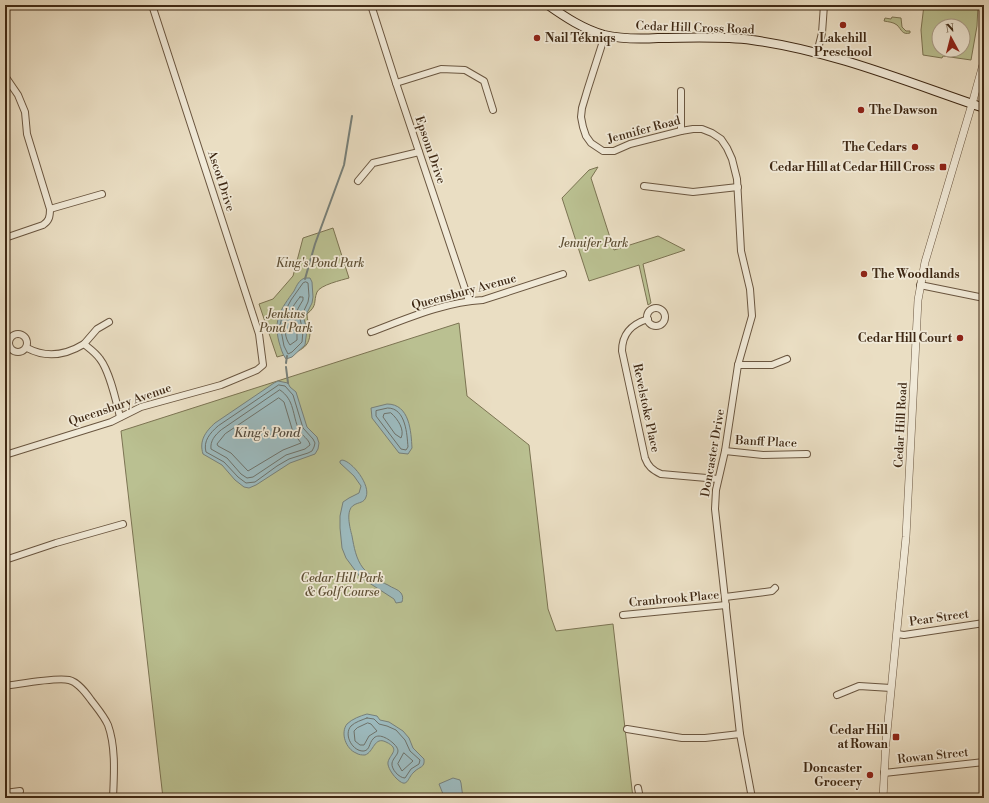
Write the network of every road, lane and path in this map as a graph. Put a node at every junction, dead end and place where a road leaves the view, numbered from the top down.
1 (152, 5) edge
2 (371, 5) edge
3 (548, 5) edge
4 (824, 5) edge
5 (605, 35) junction
6 (817, 53) junction
7 (984, 61) edge
8 (5, 76) edge
9 (396, 83) junction
10 (681, 91) dead end
11 (972, 104) junction
12 (984, 108) edge
13 (493, 110) dead end
14 (681, 131) junction
15 (721, 139) joint
16 (418, 152) junction
17 (358, 182) dead end
18 (644, 186) dead end
19 (738, 187) junction
20 (102, 194) dead end
21 (50, 209) junction
22 (5, 238) edge
23 (563, 274) dead end
24 (920, 285) junction
25 (984, 298) edge
26 (469, 301) junction
27 (648, 319) dead end
28 (109, 322) dead end
29 (371, 332) dead end
30 (84, 344) junction
31 (27, 348) dead end
32 (787, 359) dead end
33 (262, 365) joint
34 (738, 365) junction
35 (120, 417) junction
36 (725, 450) junction
37 (807, 454) dead end
38 (5, 455) edge
39 (718, 479) junction
40 (123, 524) dead end
41 (5, 560) edge
42 (775, 588) dead end
43 (725, 597) junction
44 (726, 605) junction
45 (623, 615) dead end
46 (984, 623) edge
47 (897, 634) junction
48 (5, 686) edge
49 (891, 688) junction
50 (837, 695) dead end
51 (627, 730) dead end
52 (740, 734) junction
53 (984, 762) edge
54 (884, 773) junction
55 (638, 788) dead end
56 (20, 791) dead end
57 (5, 793) edge
58 (113, 798) edge
59 (640, 798) edge
60 (752, 798) edge
61 (883, 798) edge

1 - 33 street, Ascot Drive
2 - 9 street, Epsom Drive
3 - 5 main road, Cedar Hill Cross Road
4 - 6 street
5 - 6 main road, Cedar Hill Cross Road
5 - 14 street, Jennifer Road
6 - 11 main road, Cedar Hill Cross Road
7 - 11 street, Cedar Hill Road
8 - 21 street
9 - 13 street
9 - 16 street, Epsom Drive
10 - 14 street
11 - 12 main road, Cedar Hill Cross Road
11 - 24 street, Cedar Hill Road
14 - 15 street, Jennifer Road
15 - 19 street, Doncaster Drive
16 - 17 street
16 - 26 street, Epsom Drive
18 - 19 street
19 - 34 street, Doncaster Drive
20 - 21 street
21 - 22 street
23 - 26 street, Queensbury Avenue
24 - 25 street
24 - 47 street, Cedar Hill Road
26 - 29 street, Queensbury Avenue
27 - 39 street, Revelstoke Place
28 - 30 street
30 - 31 street
30 - 35 street
32 - 34 street
33 - 35 street, Queensbury Avenue
34 - 36 street, Doncaster Drive
35 - 38 street, Queensbury Avenue
36 - 37 street, Banff Place
36 - 39 street, Doncaster Drive
39 - 43 street, Doncaster Drive
40 - 41 street
42 - 43 street, Cranbrook Place
43 - 44 street, Doncaster Drive
44 - 45 street, Cranbrook Place
44 - 52 street, Doncaster Drive
46 - 47 street, Pear Street
47 - 49 street, Cedar Hill Road
48 - 58 street
49 - 50 street
49 - 54 street, Cedar Hill Road
51 - 52 street
52 - 60 street, Doncaster Drive
53 - 54 street, Rowan Street
54 - 61 street, Cedar Hill Road
55 - 59 street
56 - 57 street

